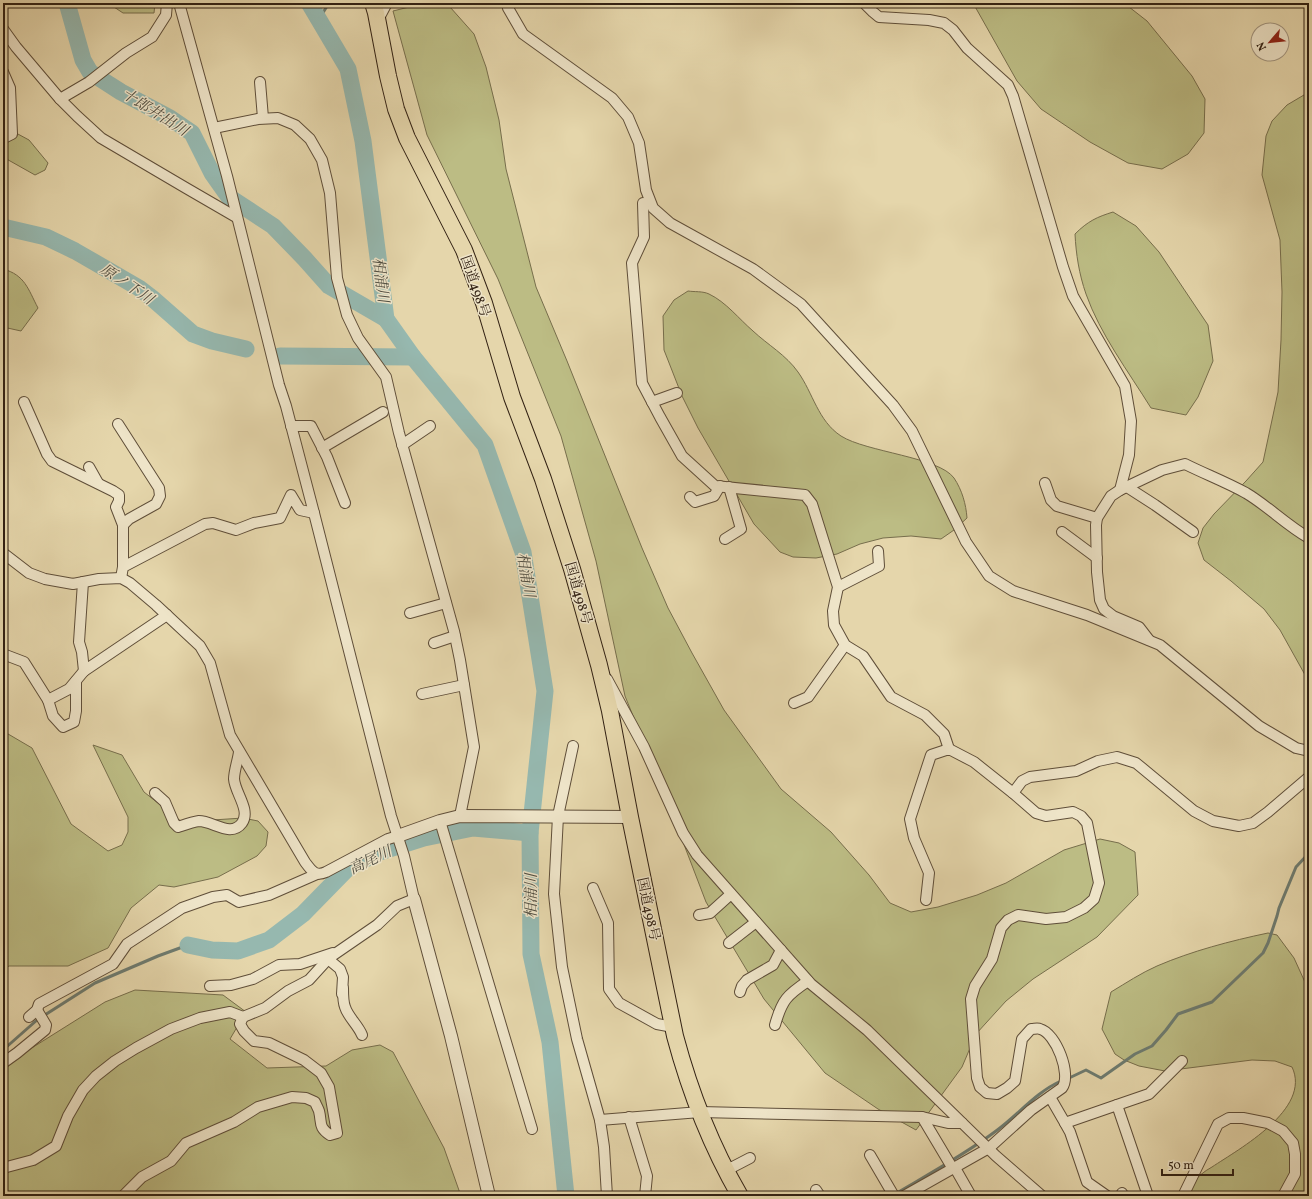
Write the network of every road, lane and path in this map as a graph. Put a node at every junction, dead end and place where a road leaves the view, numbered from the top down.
1 (167, 3) edge
2 (179, 3) edge
3 (373, 3) edge
4 (387, 3) edge
5 (507, 3) edge
6 (864, 3) edge
7 (378, 20) junction
8 (3, 29) edge
9 (3, 72) edge
10 (260, 82) dead end
11 (60, 99) junction
12 (263, 118) junction
13 (214, 128) junction
14 (3, 135) edge
15 (643, 203) dead end
16 (236, 217) junction
17 (677, 394) dead end
18 (24, 402) dead end
19 (652, 402) junction
20 (383, 412) dead end
21 (118, 424) dead end
22 (292, 426) junction
23 (430, 426) dead end
24 (402, 445) junction
25 (322, 448) junction
26 (89, 467) dead end
27 (98, 483) junction
28 (1045, 483) dead end
29 (725, 487) junction
30 (1123, 488) junction
31 (690, 497) dead end
32 (345, 503) dead end
33 (314, 513) junction
34 (1097, 518) junction
35 (123, 525) junction
36 (1062, 532) dead end
37 (1193, 532) dead end
38 (725, 538) dead end
39 (1309, 538) edge
40 (878, 551) dead end
41 (3, 553) edge
42 (1097, 558) junction
43 (123, 567) junction
44 (121, 578) junction
45 (83, 582) junction
46 (838, 587) junction
47 (446, 602) junction
48 (410, 613) dead end
49 (167, 615) junction
50 (455, 636) junction
51 (1149, 640) junction
52 (434, 643) dead end
53 (845, 645) junction
54 (3, 654) edge
55 (599, 665) junction
56 (84, 671) junction
57 (76, 681) junction
58 (464, 685) junction
59 (422, 694) dead end
60 (48, 700) junction
61 (794, 703) dead end
62 (573, 746) dead end
63 (949, 749) junction
64 (1309, 751) edge
65 (239, 752) junction
66 (1309, 777) edge
67 (155, 792) dead end
68 (1013, 793) junction
69 (460, 816) junction
70 (555, 816) junction
71 (630, 817) junction
72 (441, 824) junction
73 (399, 840) junction
74 (317, 874) junction
75 (593, 888) dead end
76 (731, 894) junction
77 (414, 899) junction
78 (926, 900) dead end
79 (699, 915) dead end
80 (756, 922) junction
81 (729, 943) dead end
82 (781, 950) junction
83 (339, 951) junction
84 (328, 959) junction
85 (808, 980) junction
86 (210, 986) dead end
87 (343, 988) junction
88 (740, 992) dead end
89 (340, 1004) dead end
90 (38, 1011) junction
91 (243, 1016) junction
92 (28, 1018) dead end
93 (775, 1025) dead end
94 (673, 1027) junction
95 (362, 1035) dead end
96 (1182, 1061) dead end
97 (3, 1062) edge
98 (1050, 1097) junction
99 (1117, 1105) junction
100 (700, 1112) junction
101 (629, 1117) junction
102 (922, 1117) junction
103 (600, 1120) junction
104 (962, 1123) junction
105 (1065, 1123) junction
106 (532, 1130) dead end
107 (988, 1147) junction
108 (870, 1155) dead end
109 (750, 1158) dead end
110 (951, 1165) junction
111 (3, 1168) edge
112 (725, 1171) junction
113 (892, 1193) edge
114 (123, 1196) edge
115 (489, 1196) edge
116 (607, 1196) edge
117 (644, 1196) edge
118 (740, 1196) edge
119 (904, 1196) edge
120 (971, 1196) edge
121 (1042, 1196) edge
122 (1107, 1196) edge
123 (1148, 1196) edge
124 (1183, 1196) edge
125 (1283, 1196) edge

1 - 11 street
2 - 13 street
3 - 7 highway, 国道498号
4 - 7 street
5 - 51 street
6 - 30 street
7 - 55 highway, 国道498号
8 - 11 street
9 - 14 street
10 - 12 street
11 - 16 street
12 - 13 street
12 - 24 street
13 - 16 street
15 - 19 street
16 - 22 street
17 - 19 street
18 - 27 street
19 - 29 street
20 - 25 street
21 - 35 street
22 - 25 street
22 - 33 street
23 - 24 street
24 - 47 street
25 - 32 street
26 - 27 street
27 - 35 street
28 - 34 street
29 - 31 street
29 - 38 street
29 - 46 street
30 - 34 street
30 - 37 street
30 - 39 street
33 - 43 street
33 - 73 street
34 - 42 street
35 - 43 street
36 - 42 street
40 - 46 street
41 - 45 street
42 - 51 street
43 - 44 street
44 - 45 street
44 - 49 street
45 - 56 street
46 - 53 street
47 - 48 street
47 - 50 street
49 - 56 street
49 - 65 street
50 - 52 street
50 - 58 street
51 - 64 street
53 - 61 street
53 - 63 street
54 - 60 street
55 - 71 highway, 国道498号
55 - 76 street
56 - 57 street
57 - 60 street
57 - 60 street
58 - 59 street
58 - 69 street
62 - 70 street
63 - 68 street
63 - 78 street
65 - 67 street
65 - 74 street
66 - 68 street
68 - 98 street
69 - 70 street
69 - 72 street
70 - 71 street
70 - 103 street
71 - 94 highway, 国道498号
72 - 73 street
72 - 106 street
73 - 74 street
73 - 77 street
74 - 90 street
75 - 94 street
76 - 79 street
76 - 80 street
77 - 83 street
77 - 115 street
80 - 81 street
80 - 82 street
82 - 85 street
82 - 88 street
83 - 84 street
83 - 86 street
84 - 87 street
84 - 91 street
85 - 93 street
85 - 104 street
87 - 89 street
87 - 95 street
90 - 92 street
90 - 97 street
91 - 111 street
91 - 114 street
94 - 100 highway, 国道498号
96 - 99 street
98 - 105 street
98 - 107 street
99 - 105 street
99 - 123 street
100 - 101 street
100 - 102 street
100 - 112 highway, 国道498号
101 - 103 street
101 - 117 street
102 - 104 street
102 - 110 street
103 - 116 street
104 - 107 street
105 - 122 street
107 - 110 street
107 - 121 street
108 - 113 street
109 - 112 street
110 - 119 street
110 - 120 street
112 - 118 highway, 国道498号
124 - 125 street

